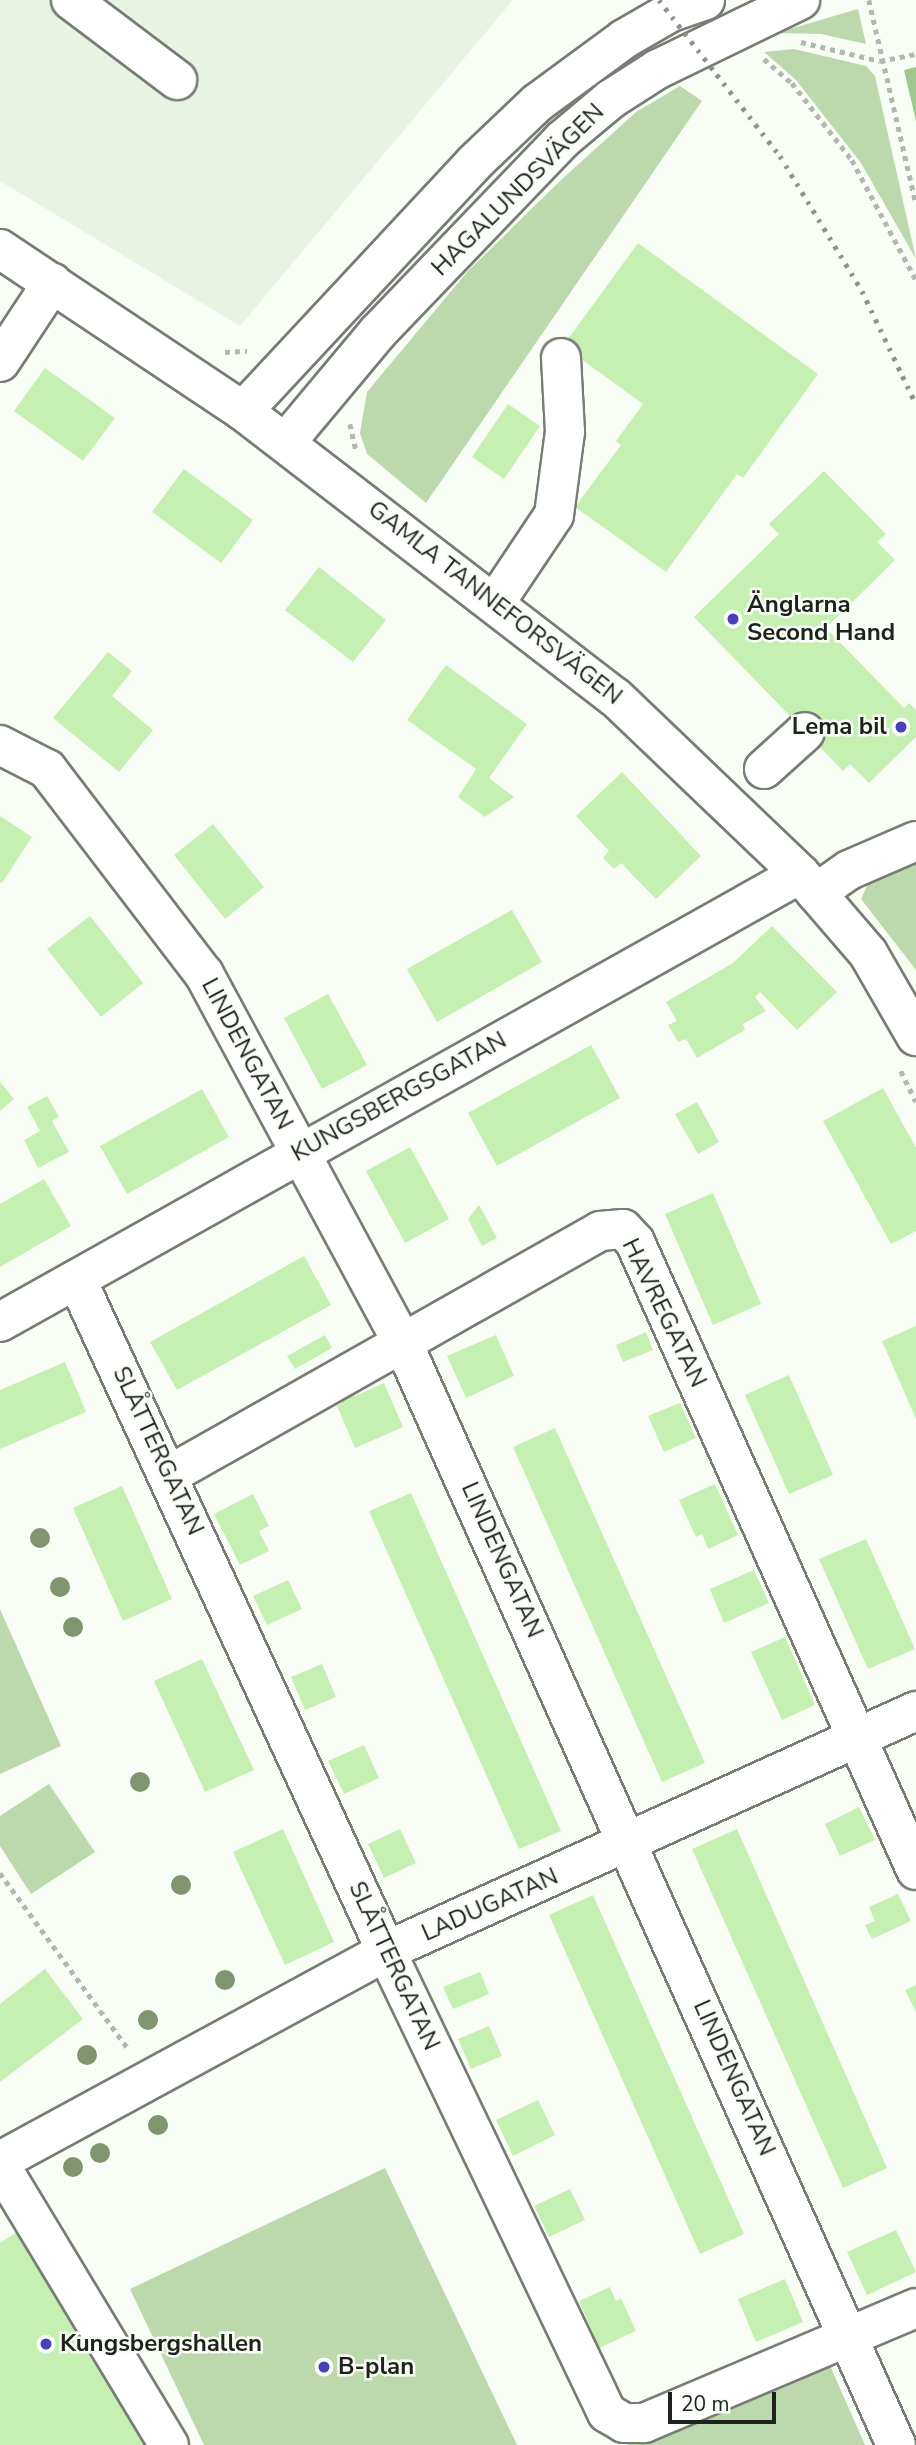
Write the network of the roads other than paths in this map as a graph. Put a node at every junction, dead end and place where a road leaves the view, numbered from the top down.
1 (71, 0) edge
2 (705, 0) edge
3 (800, 0) edge
4 (177, 80) dead end
5 (0, 249) edge
6 (52, 283) junction
7 (561, 358) dead end
8 (0, 362) edge
9 (243, 411) junction
10 (286, 442) junction
11 (495, 604) junction
12 (805, 732) dead end
13 (0, 745) edge
14 (764, 769) dead end
15 (916, 841) edge
16 (808, 883) junction
17 (908, 1052) edge
18 (300, 1152) junction
19 (77, 1280) junction
20 (0, 1322) edge
21 (402, 1340) junction
22 (169, 1475) junction
23 (916, 1711) edge
24 (858, 1739) junction
25 (630, 1843) junction
26 (916, 1870) edge
27 (386, 1951) junction
28 (0, 2163) edge
29 (916, 2308) edge
30 (848, 2337) junction
31 (169, 2445) edge
32 (896, 2445) edge

1 - 4 street
2 - 9 street, HAGALUNDSVÄGEN
3 - 10 street, HAGALUNDSVÄGEN
5 - 6 street, GAMLA TANNEFORSVÄGEN
6 - 8 street
6 - 9 street, GAMLA TANNEFORSVÄGEN
7 - 11 street
9 - 10 street, GAMLA TANNEFORSVÄGEN
10 - 11 street, GAMLA TANNEFORSVÄGEN
11 - 16 street, GAMLA TANNEFORSVÄGEN
12 - 14 street
13 - 18 street, LINDENGATAN
15 - 16 street, KUNGSBERGSGATAN
16 - 17 street, GAMLA TANNEFORSVÄGEN
16 - 18 street, KUNGSBERGSGATAN
18 - 19 street, KUNGSBERGSGATAN
18 - 21 street, LINDENGATAN
19 - 20 street, KUNGSBERGSGATAN
19 - 22 street, SLÅTTERGATAN
21 - 22 street, HAVREGATAN
21 - 24 street, HAVREGATAN
21 - 25 street, LINDENGATAN
22 - 27 street, SLÅTTERGATAN
23 - 24 street, LADUGATAN
24 - 25 street, LADUGATAN
24 - 26 street, HAVREGATAN
25 - 27 street, LADUGATAN
25 - 30 street, LINDENGATAN
27 - 28 street, LADUGATAN
27 - 30 street, SLÅTTERGATAN
28 - 31 street
29 - 30 street
30 - 32 street, LINDENGATAN

